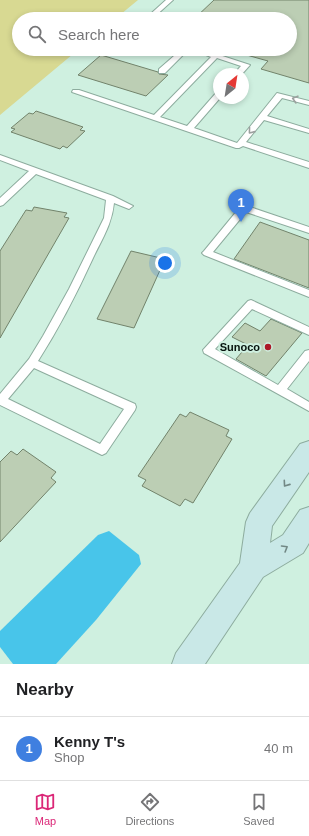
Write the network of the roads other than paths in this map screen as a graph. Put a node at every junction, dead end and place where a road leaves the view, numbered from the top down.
1 (170, 0) edge
2 (156, 12) edge
3 (178, 56) edge
4 (216, 56) joint
5 (243, 68) edge
6 (162, 71) dead end
7 (76, 92) dead end
8 (213, 102) edge
9 (309, 103) edge
10 (262, 117) junction
11 (155, 118) junction
12 (189, 129) junction
13 (309, 131) edge
14 (240, 144) junction
15 (0, 157) edge
16 (309, 165) edge
17 (35, 170) junction
18 (110, 198) junction
19 (0, 203) edge
20 (129, 206) dead end
21 (309, 230) edge
22 (309, 294) edge
23 (309, 331) edge
24 (309, 354) edge
25 (31, 362) junction
26 (280, 390) junction
27 (0, 401) edge
28 (309, 407) edge
29 (309, 452) edge
30 (309, 520) edge
31 (253, 568) junction
32 (187, 664) edge

1 - 2 lane
3 - 6 lane
4 - 5 lane
4 - 11 lane
7 - 11 lane
8 - 12 lane
9 -> 10 lane
10 - 13 lane
10 -> 14 lane
11 - 12 lane
12 - 14 lane
14 - 16 lane
15 - 17 lane
17 - 18 lane
17 - 19 lane
18 - 20 lane
18 - 25 lane
21 - 22 lane
23 - 26 lane
24 - 26 lane
25 - 27 lane
25 - 27 lane
26 - 28 lane
29 -> 31 main road
31 -> 30 main road
31 - 32 main road

